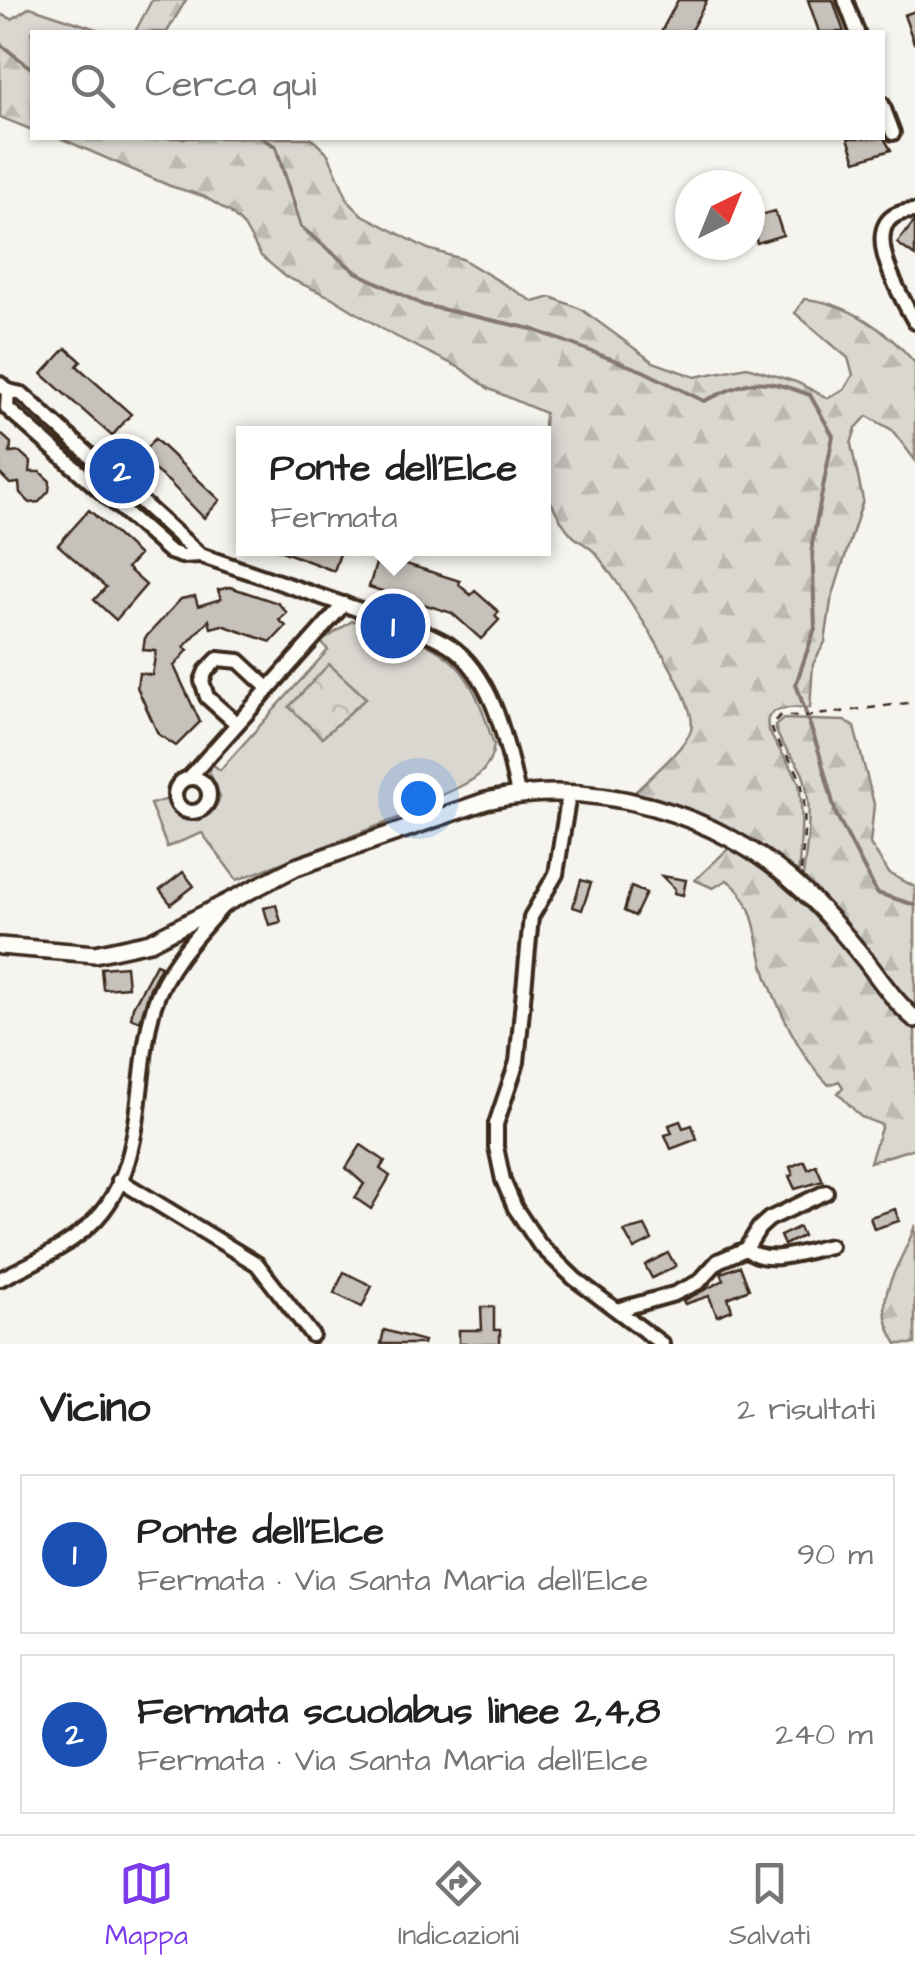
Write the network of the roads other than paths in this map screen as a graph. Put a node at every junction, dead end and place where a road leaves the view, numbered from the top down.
1 (845, 0) edge
2 (856, 30) edge
3 (885, 112) edge
4 (893, 133) dead end
5 (915, 211) edge
6 (915, 322) edge
7 (4, 388) edge
8 (200, 555) junction
9 (344, 604) junction
10 (268, 688) junction
11 (236, 722) junction
12 (190, 778) dead end
13 (518, 794) junction
14 (569, 794) junction
15 (232, 897) junction
16 (0, 946) edge
17 (915, 1020) edge
18 (120, 1180) junction
19 (826, 1192) dead end
20 (830, 1246) dead end
21 (746, 1250) junction
22 (0, 1279) edge
23 (617, 1310) junction
24 (312, 1335) dead end
25 (662, 1344) edge

1 - 2 street
3 - 4 street
5 - 6 street
7 - 8 street
7 - 8 street
8 - 9 street
9 - 10 street
9 - 13 street
10 - 11 street
10 - 11 street
11 - 12 street
13 - 14 main road
13 - 15 main road
14 - 17 main road
14 - 23 street
15 - 16 main road
15 - 18 street
18 - 22 street
18 - 24 street
19 - 21 street
20 - 21 street
21 - 23 street
23 - 25 street

